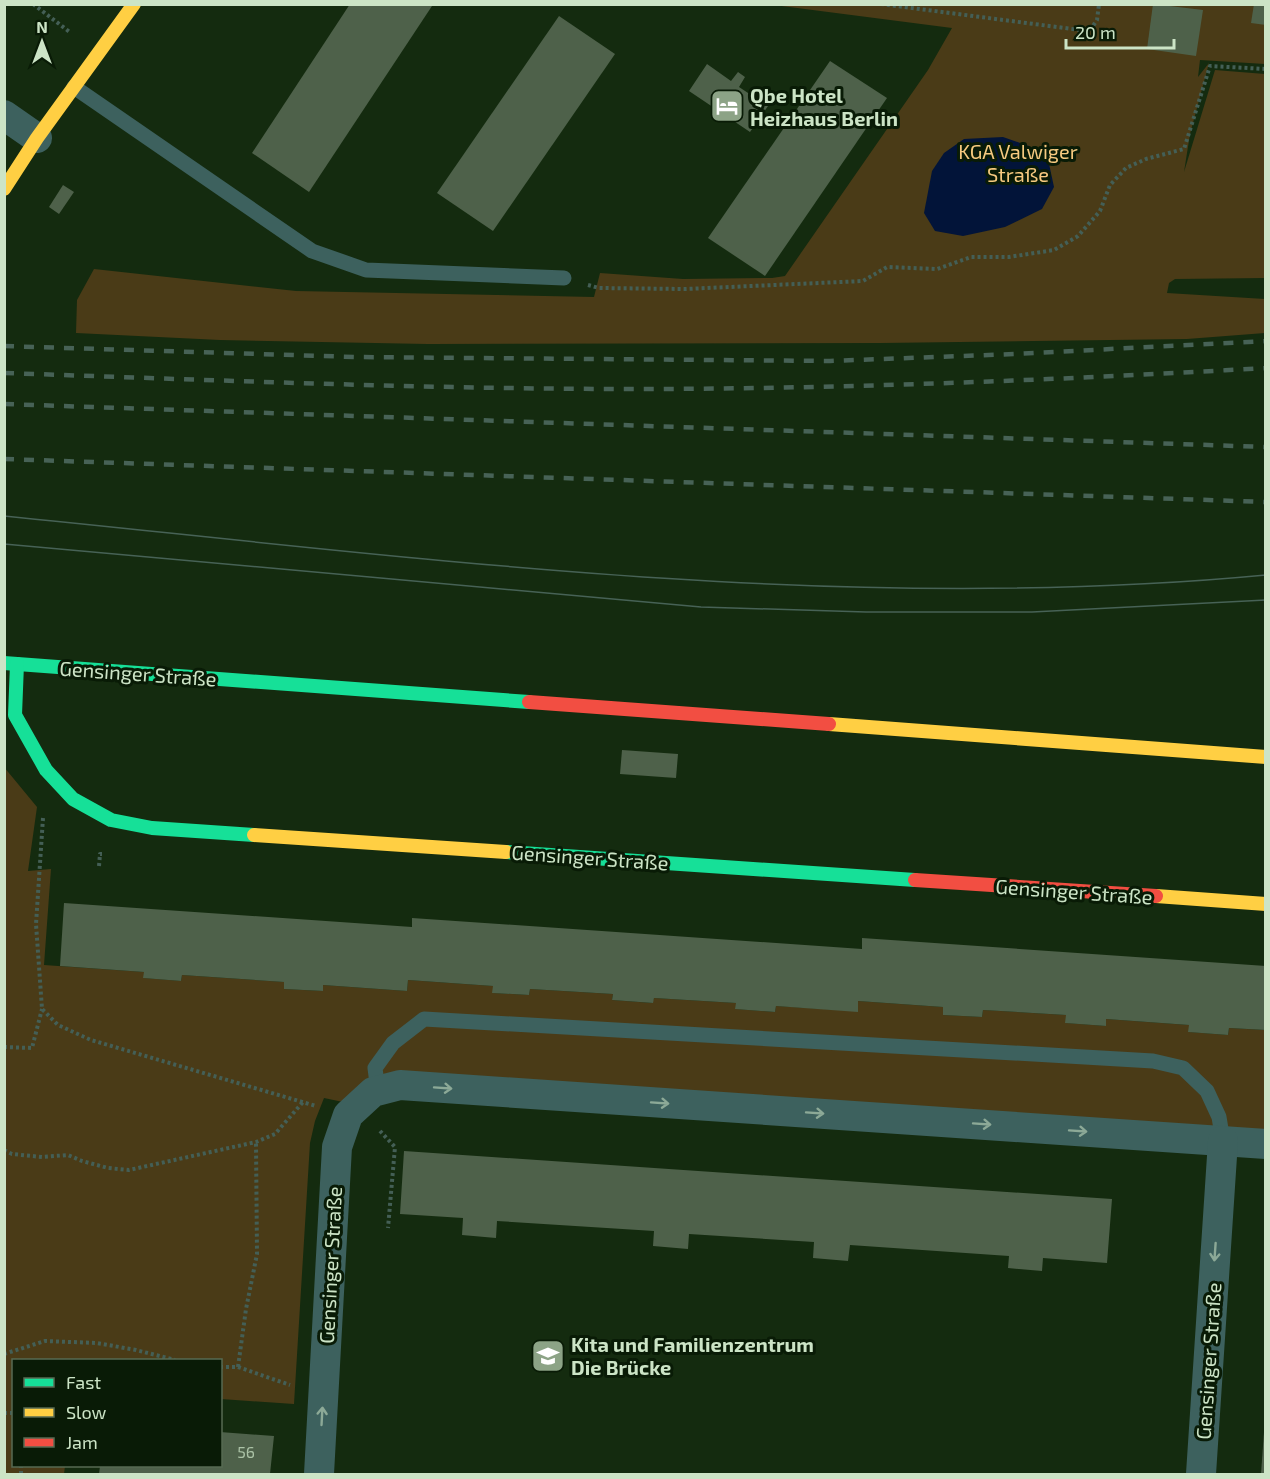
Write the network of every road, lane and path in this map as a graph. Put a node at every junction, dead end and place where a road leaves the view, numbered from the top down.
1 (33, 4) edge
2 (134, 4) edge
3 (881, 4) edge
4 (1099, 4) edge
5 (79, 39) dead end
6 (1266, 69) edge
7 (74, 87) junction
8 (4, 115) edge
9 (38, 138) junction
10 (4, 189) edge
11 (564, 278) joint
12 (11, 663) edge
13 (1266, 757) edge
14 (43, 810) dead end
15 (1266, 904) edge
16 (42, 1009) junction
17 (4, 1047) edge
18 (378, 1091) junction
19 (303, 1102) junction
20 (348, 1115) junction
21 (1223, 1140) junction
22 (256, 1142) junction
23 (1266, 1144) edge
24 (4, 1150) edge
25 (388, 1228) dead end
26 (4, 1354) edge
27 (171, 1359) edge
28 (222, 1367) edge
29 (238, 1367) junction
30 (324, 1390) junction
31 (319, 1474) edge
32 (1201, 1474) edge

1 - 5 path
2 - 7 street
3 - 4 path
6 - 11 path
7 - 9 street
7 - 11 lane
8 - 9 street
9 - 10 street
12 - 13 street, Gensinger Straße
12 - 15 street, Gensinger Straße
14 - 16 path
16 - 17 path
16 - 19 path
18 - 20 street, Gensinger Straße
18 -> 21 street, Gensinger Straße
18 - 21 lane
19 - 20 path
19 - 22 path
20 - 25 path
20 - 30 street, Gensinger Straße
21 - 23 street, Gensinger Straße
21 -> 32 street, Gensinger Straße
22 - 24 path
22 - 29 path
26 - 27 path
28 - 29 path
29 - 30 path
31 -> 30 street, Gensinger Straße

